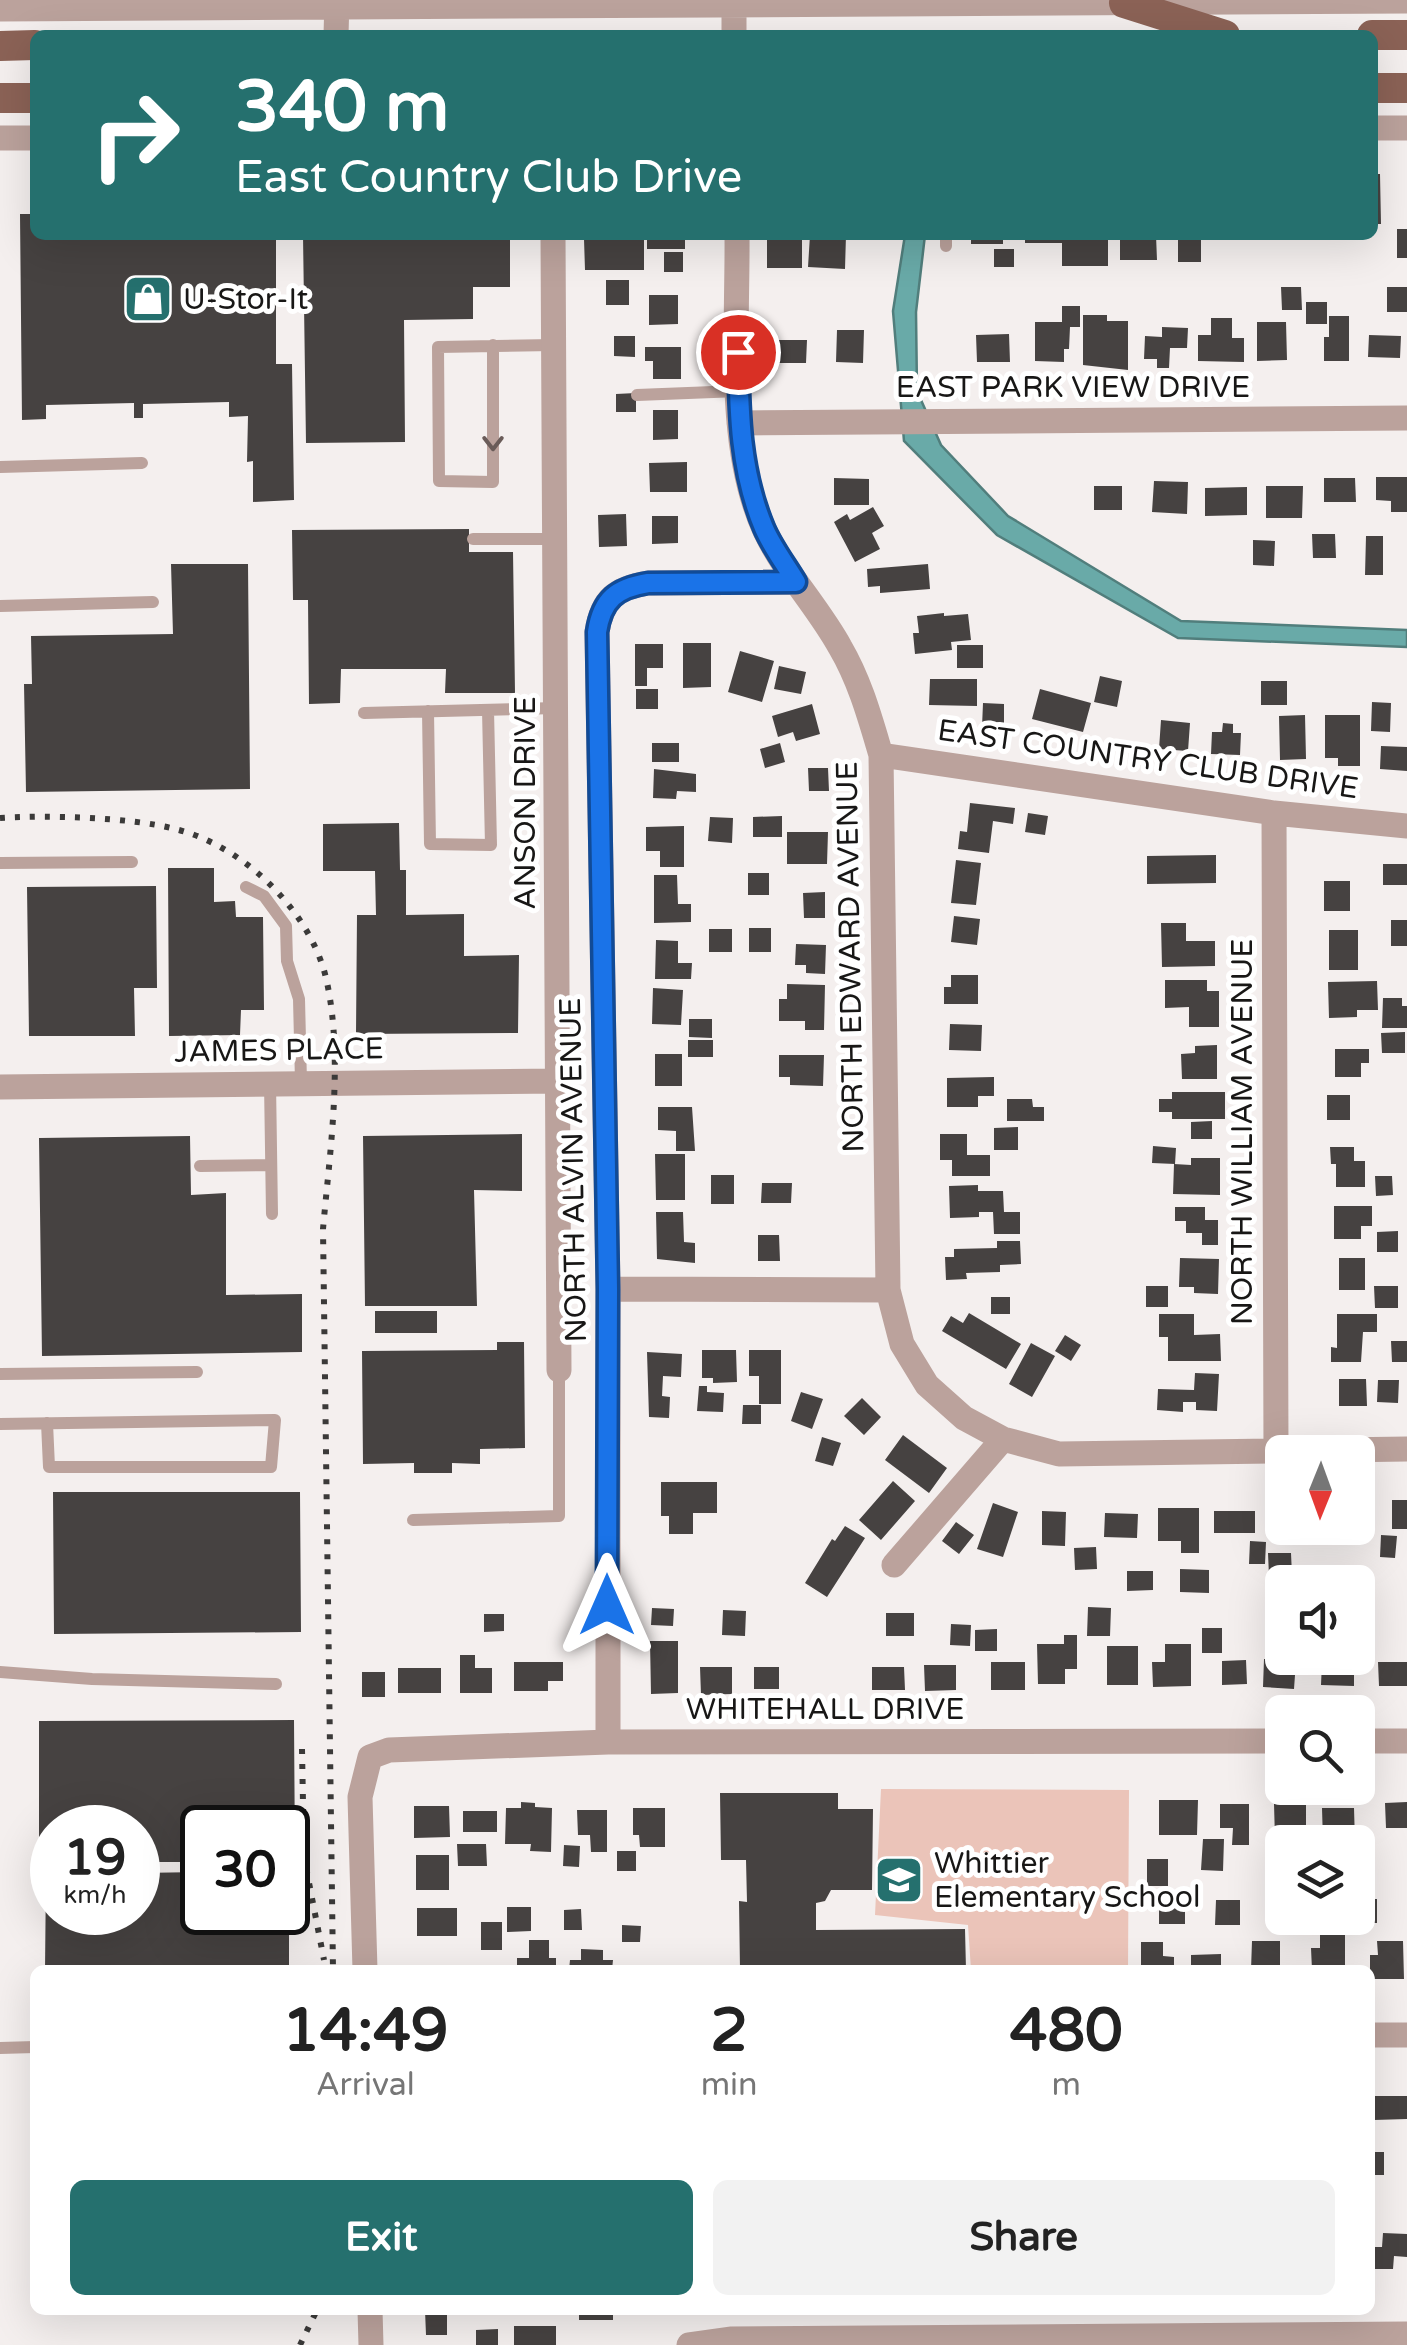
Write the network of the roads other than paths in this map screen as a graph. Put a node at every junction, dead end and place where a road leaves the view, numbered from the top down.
1 (1218, 1) edge
2 (1407, 1) edge
3 (774, 2) edge
4 (976, 2) edge
5 (1124, 2) edge
6 (475, 3) edge
7 (596, 3) edge
8 (696, 3) edge
9 (337, 4) edge
10 (734, 5) junction
11 (3, 6) edge
12 (336, 30) edge
13 (734, 30) edge
14 (1210, 30) edge
15 (1378, 35) edge
16 (1407, 35) edge
17 (0, 46) edge
18 (30, 46) edge
19 (1378, 88) edge
20 (1407, 88) edge
21 (0, 98) edge
22 (30, 98) edge
23 (1378, 128) edge
24 (1407, 128) edge
25 (0, 138) edge
26 (30, 138) edge
27 (553, 240) edge
28 (737, 240) edge
29 (553, 345) junction
30 (492, 346) junction
31 (739, 391) junction
32 (636, 395) dead end
33 (1407, 418) edge
34 (739, 423) junction
35 (142, 463) dead end
36 (0, 466) edge
37 (472, 539) dead end
38 (555, 539) junction
39 (796, 582) junction
40 (153, 602) dead end
41 (0, 606) edge
42 (556, 708) junction
43 (488, 710) junction
44 (428, 712) junction
45 (364, 714) dead end
46 (881, 754) junction
47 (1274, 813) junction
48 (1407, 826) edge
49 (132, 862) dead end
50 (0, 863) edge
51 (246, 887) dead end
52 (559, 1080) junction
53 (301, 1082) junction
54 (270, 1083) junction
55 (0, 1087) edge
56 (271, 1165) junction
57 (200, 1166) dead end
58 (272, 1214) dead end
59 (608, 1289) junction
60 (888, 1290) junction
61 (559, 1370) joint
62 (197, 1372) dead end
63 (0, 1374) edge
64 (47, 1423) junction
65 (0, 1424) edge
66 (1276, 1435) edge
67 (1003, 1438) junction
68 (1375, 1449) edge
69 (1407, 1449) edge
70 (1265, 1451) edge
71 (413, 1520) dead end
72 (894, 1565) dead end
73 (0, 1672) edge
74 (276, 1684) dead end
75 (608, 1742) junction
76 (1265, 1742) edge
77 (1375, 1742) edge
78 (1407, 1742) edge
79 (365, 1965) edge
80 (1375, 2034) edge
81 (1407, 2034) edge
82 (30, 2047) edge
83 (0, 2048) edge
84 (370, 2315) edge
85 (1407, 2334) edge
86 (371, 2345) edge
87 (689, 2345) edge

1 - 2 street
1 - 5 street
3 - 4 street
3 - 10 street
4 - 5 street
5 - 14 main road
6 - 7 street
6 - 9 street
7 - 8 street
8 - 10 street
9 - 11 street
9 - 12 street
10 - 13 street
15 - 16 main road
17 - 18 main road
19 - 20 main road
21 - 22 main road
23 - 24 street
25 - 26 street
27 - 29 street, ANSON DRIVE
28 - 31 street, NORTH EDWARD AVENUE
29 - 30 lane
29 - 38 street, ANSON DRIVE
30 -> 30 lane
31 - 32 lane
31 - 34 street, NORTH EDWARD AVENUE
33 - 34 street, EAST PARK VIEW DRIVE
34 - 39 street, NORTH EDWARD AVENUE
35 - 36 lane
37 - 38 lane
38 - 42 street, ANSON DRIVE
39 - 46 street, NORTH EDWARD AVENUE
39 - 59 street, NORTH ALVIN AVENUE
40 - 41 lane
42 - 43 lane
42 - 52 street, ANSON DRIVE
43 - 44 lane
43 - 44 lane
44 - 45 lane
46 - 47 street, EAST COUNTRY CLUB DRIVE
46 - 60 street, NORTH EDWARD AVENUE
47 - 48 street, EAST COUNTRY CLUB DRIVE
47 - 66 street, NORTH WILLIAM AVENUE
49 - 50 lane
51 - 53 lane
52 - 53 street, JAMES PLACE
52 - 61 street, ANSON DRIVE
53 - 54 street, JAMES PLACE
54 - 55 street, JAMES PLACE
54 - 56 lane
56 - 57 lane
56 - 58 lane
59 - 60 street
59 - 75 street, NORTH ALVIN AVENUE
60 - 67 street, NORTH EDWARD AVENUE
61 - 71 lane
62 - 63 lane
64 - 64 lane
64 - 65 lane
67 - 70 street, NORTH EDWARD AVENUE
67 - 72 street
68 - 69 street, NORTH EDWARD AVENUE
73 - 74 lane
75 - 76 street, WHITEHALL DRIVE
75 - 79 street, WHITEHALL DRIVE
77 - 78 street
80 - 81 street
82 - 83 lane
84 - 86 street
85 - 87 street

